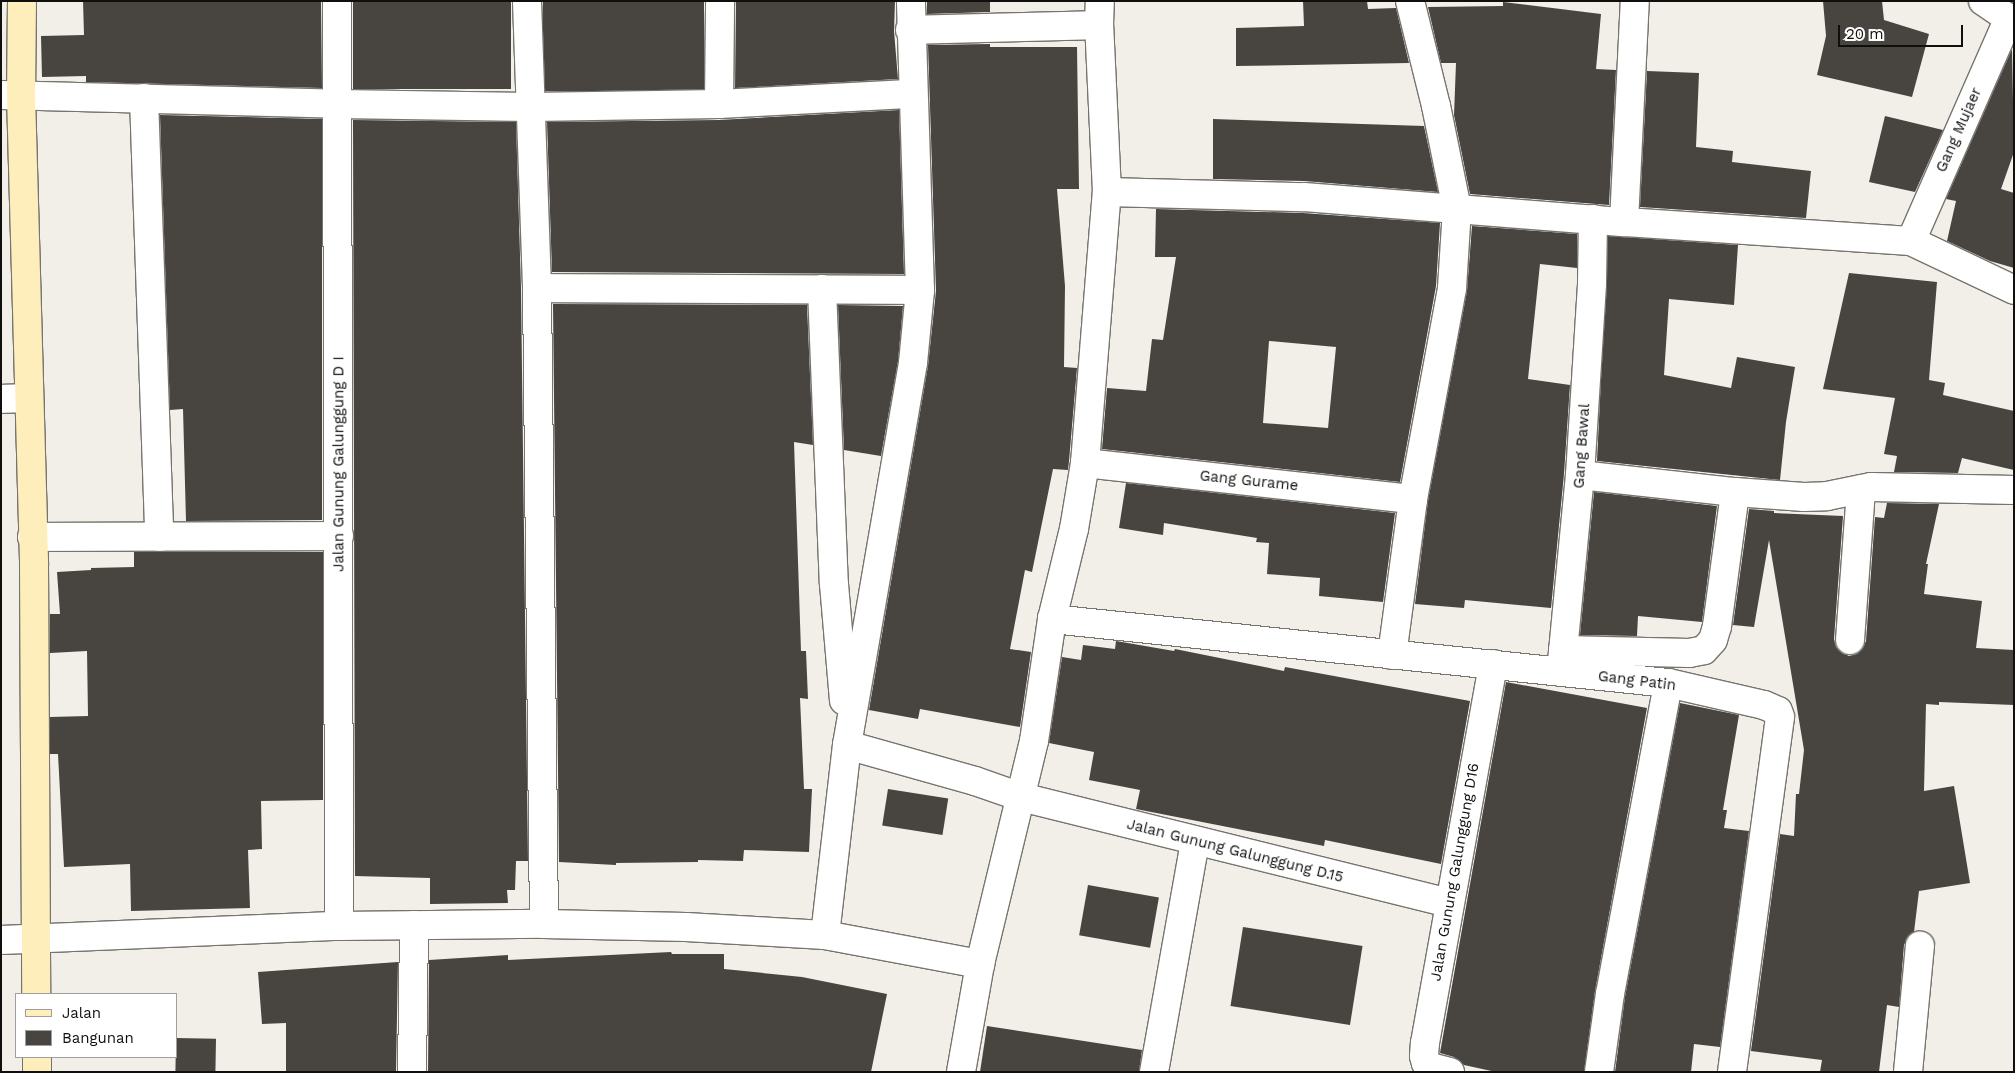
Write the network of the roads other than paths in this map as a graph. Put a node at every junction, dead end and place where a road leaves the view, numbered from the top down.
1 (22, 1) edge
2 (337, 1) edge
3 (528, 1) edge
4 (720, 1) edge
5 (911, 1) edge
6 (1410, 1) edge
7 (1635, 1) edge
8 (1983, 1) edge
9 (1100, 13) edge
10 (2011, 21) edge
11 (910, 30) junction
12 (913, 94) junction
13 (11, 95) edge
14 (144, 98) junction
15 (338, 104) junction
16 (719, 104) junction
17 (531, 106) junction
18 (1107, 192) junction
19 (1457, 209) junction
20 (1593, 219) junction
21 (1624, 222) junction
22 (1911, 240) junction
23 (537, 288) junction
24 (822, 289) junction
25 (920, 290) junction
26 (2014, 290) edge
27 (14, 399) edge
28 (1084, 463) junction
29 (1580, 475) junction
30 (1861, 489) junction
31 (2014, 490) edge
32 (1736, 492) junction
33 (1413, 499) junction
34 (339, 536) junction
35 (32, 537) junction
36 (159, 537) junction
37 (1052, 619) junction
38 (1850, 640) dead end
39 (1392, 654) junction
40 (1562, 661) junction
41 (1493, 664) junction
42 (1668, 683) junction
43 (847, 745) junction
44 (1021, 798) junction
45 (1195, 841) junction
46 (1449, 904) junction
47 (544, 924) junction
48 (414, 925) junction
49 (339, 926) junction
50 (825, 935) junction
51 (36, 939) junction
52 (1, 940) edge
53 (1920, 946) dead end
54 (980, 964) junction
55 (36, 993) edge
56 (37, 1058) edge
57 (1445, 1071) edge
58 (37, 1072) edge
59 (412, 1072) edge
60 (961, 1072) edge
61 (1154, 1072) edge
62 (1599, 1072) edge
63 (1732, 1072) edge
64 (1908, 1072) edge

1 - 13 street
2 - 15 street, Jalan Gunung Galunggung D I
3 - 17 street
4 - 16 street
5 - 11 street
6 - 19 street
7 - 21 street
8 - 10 street
9 - 11 street
9 - 18 street
10 - 22 street, Gang Mujaer
11 - 12 street
12 - 16 street
12 - 25 street
13 - 14 street
13 - 27 street
14 - 15 street
14 - 36 street
15 - 17 street
15 - 34 street, Jalan Gunung Galunggung D I
16 - 17 street
17 - 23 street
18 - 19 street
18 - 28 street
19 - 20 street
19 - 33 street
20 - 21 street
20 - 29 street, Gang Bawal
21 - 22 street
22 - 26 street
23 - 24 street
23 - 47 street
24 - 25 street
24 - 43 street
25 - 43 street
27 - 35 street
28 - 33 street, Gang Gurame
28 - 37 street
29 - 32 street
29 - 40 street, Gang Bawal
30 - 31 street
30 - 32 street
30 - 38 street
32 - 40 street
33 - 39 street
34 - 36 street
34 - 49 street, Jalan Gunung Galunggung D I
35 - 36 street
35 - 51 street
37 - 39 street, Gang Patin
37 - 44 street
39 - 41 street, Gang Patin
40 - 41 street, Gang Patin
40 - 42 street, Gang Patin
41 - 46 street, Jalan Gunung Galunggung D16
42 - 62 street
42 - 63 street, Gang Patin
43 - 44 street, Jalan Gunung Galunggung D.15
43 - 50 street
44 - 45 street, Jalan Gunung Galunggung D.15
44 - 54 street
45 - 46 street, Jalan Gunung Galunggung D.15
45 - 61 street
46 - 57 street, Jalan Gunung Galunggung D16
47 - 48 street
47 - 50 street
48 - 49 street
48 - 59 street
49 - 51 street
50 - 54 street
51 - 52 street
51 - 55 street
53 - 64 street
54 - 60 street
56 - 58 street

